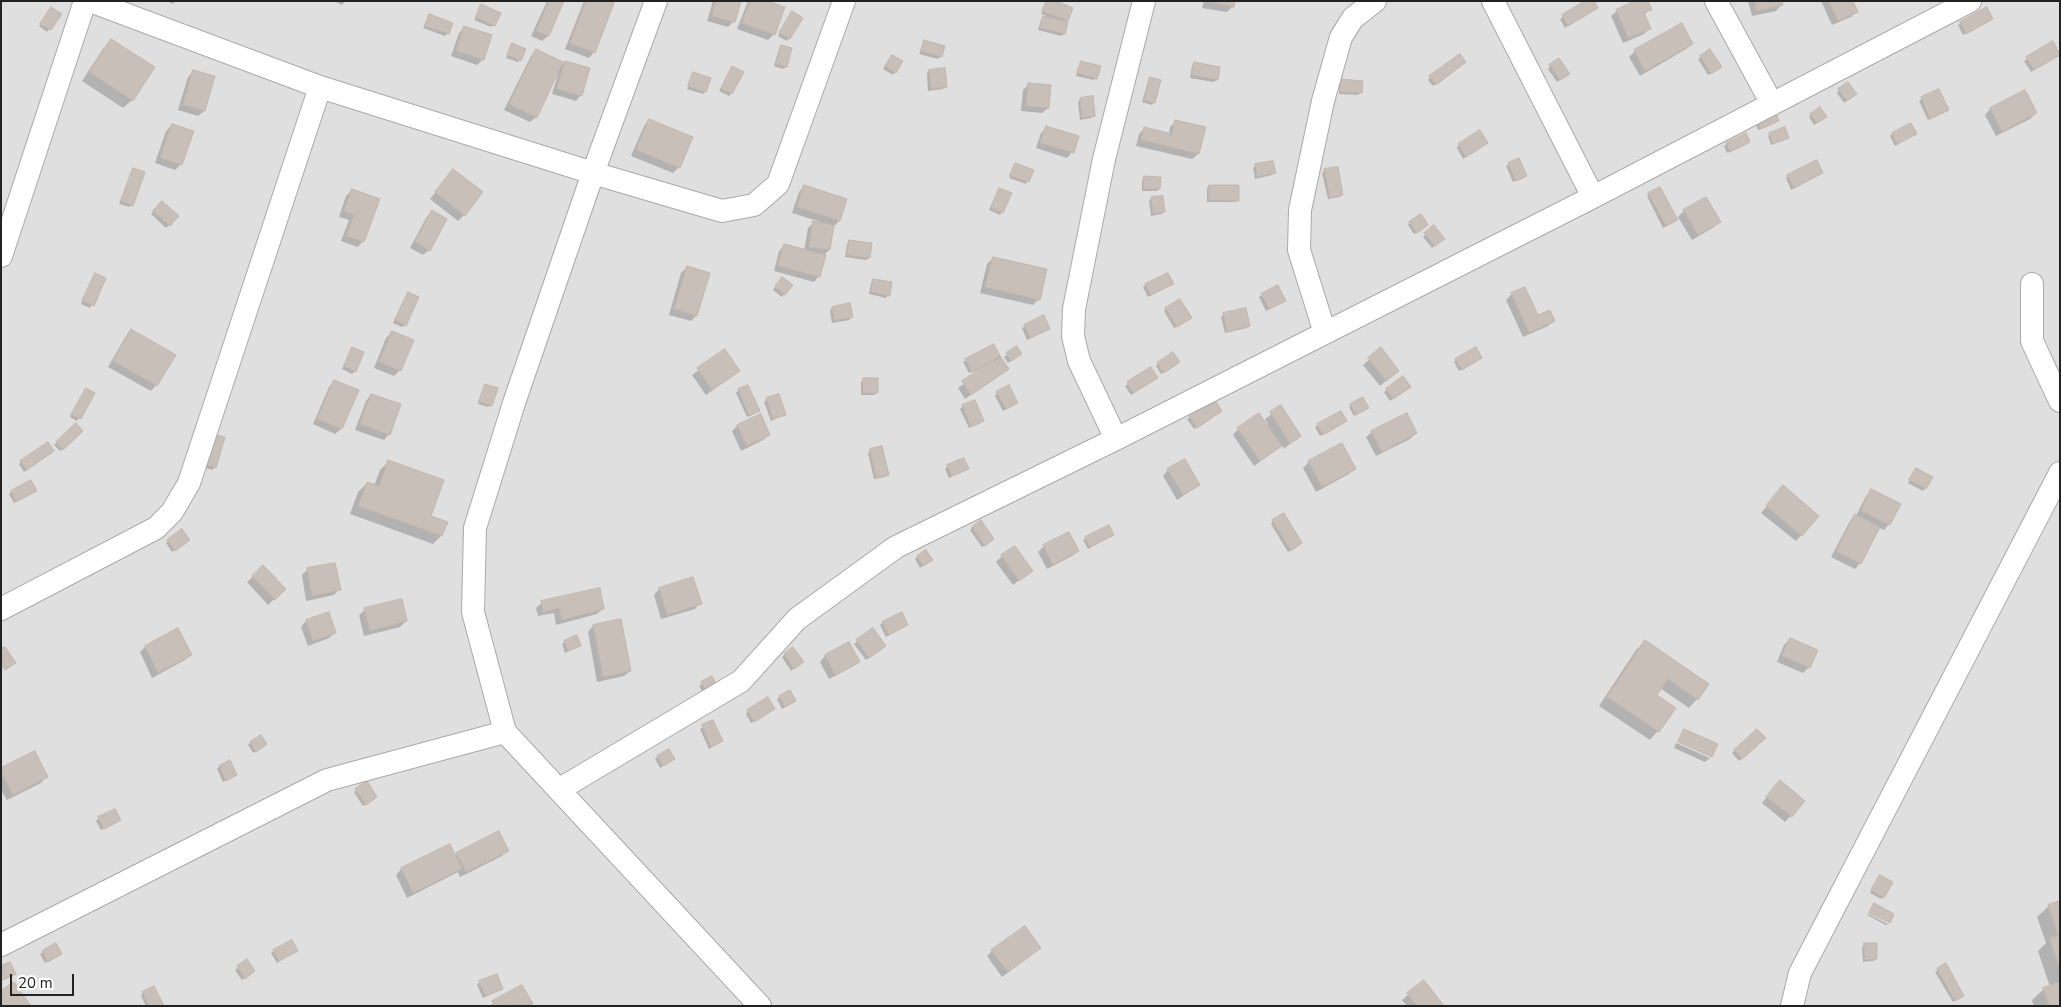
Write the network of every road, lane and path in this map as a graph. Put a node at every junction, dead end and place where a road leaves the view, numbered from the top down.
1 (85, 1) edge
2 (90, 1) edge
3 (656, 1) edge
4 (844, 1) edge
5 (1144, 1) edge
6 (1375, 1) edge
7 (1494, 1) edge
8 (1716, 1) edge
9 (1970, 1) edge
10 (1935, 10) edge
11 (320, 87) junction
12 (1772, 104) junction
13 (593, 173) junction
14 (1592, 197) junction
15 (1, 256) edge
16 (2032, 284) dead end
17 (1325, 332) junction
18 (2060, 401) edge
19 (1116, 439) junction
20 (2060, 473) edge
21 (1, 609) edge
22 (505, 732) junction
23 (560, 789) junction
24 (1, 945) edge
25 (760, 1006) edge
26 (1792, 1006) edge

1 - 15 street
2 - 11 street
3 - 13 street
4 - 13 street
5 - 19 street
6 - 17 street
7 - 14 street
8 - 12 street
9 - 10 street
10 - 12 street
11 - 13 street
11 - 21 street
12 - 14 street
13 - 22 street
14 - 17 street
16 - 18 street
17 - 19 street
19 - 23 street
20 - 26 street
22 - 23 street
22 - 24 street
23 - 25 street

